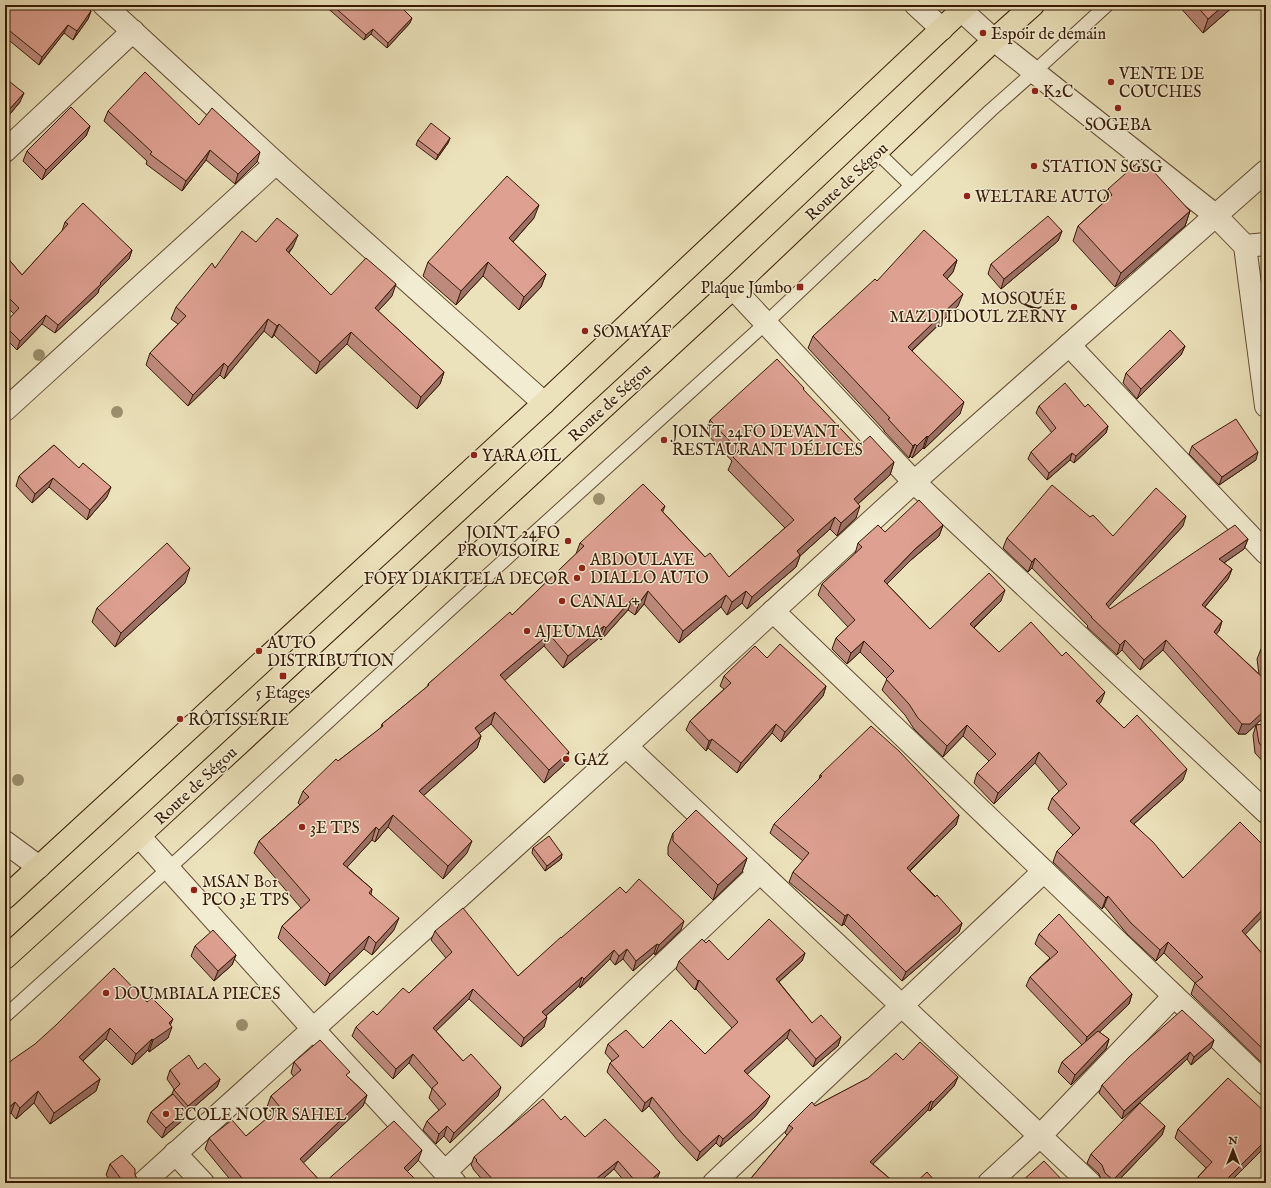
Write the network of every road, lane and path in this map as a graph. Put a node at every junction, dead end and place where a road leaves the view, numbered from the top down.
1 (104, 5) edge
2 (916, 5) edge
3 (1033, 5) edge
4 (1107, 5) edge
5 (964, 8) edge
6 (942, 29) junction
7 (133, 31) junction
8 (994, 40) junction
9 (1034, 72) junction
10 (5, 151) edge
11 (877, 152) junction
12 (276, 163) junction
13 (1266, 171) edge
14 (911, 185) junction
15 (1215, 215) junction
16 (1256, 245) edge
17 (733, 288) junction
18 (766, 323) junction
19 (1069, 345) junction
20 (544, 403) junction
21 (1266, 406) edge
22 (5, 410) edge
23 (914, 482) junction
24 (1266, 553) edge
25 (773, 610) junction
26 (626, 746) junction
27 (1266, 812) edge
28 (139, 836) junction
29 (5, 842) edge
30 (39, 867) junction
31 (168, 869) junction
32 (1044, 871) junction
33 (760, 872) junction
34 (5, 898) edge
35 (5, 958) edge
36 (1174, 996) junction
37 (901, 1005) junction
38 (5, 1016) edge
39 (313, 1029) junction
40 (1266, 1084) edge
41 (1040, 1136) junction
42 (175, 1153) junction
43 (450, 1177) edge
44 (143, 1183) edge
45 (203, 1183) edge
46 (714, 1183) edge
47 (989, 1183) edge
48 (1090, 1183) edge

1 - 7 street
2 - 6 street
3 - 8 highway, Route de Ségou
4 - 9 lane
5 - 6 highway
5 - 8 street
6 - 20 highway
7 - 10 street
7 - 12 street
8 - 9 street
8 - 11 highway, Route de Ségou
9 - 14 lane
9 - 15 street
11 - 14 lane
11 - 17 highway, Route de Ségou
12 - 20 street
12 - 22 street
13 - 15 street
14 - 18 lane
15 - 16 street
15 - 19 street
16 - 21 street
17 - 18 street
17 - 28 highway, Route de Ségou
18 - 23 street
18 - 31 lane
19 - 23 street
19 - 24 street
20 - 30 highway
23 - 25 street
23 - 27 street
25 - 26 street
25 - 32 street
26 - 33 street
26 - 39 street
28 - 31 street
28 - 35 highway, Route de Ségou
29 - 30 street
30 - 34 highway
31 - 38 lane
31 - 39 street
32 - 36 street
32 - 37 street
33 - 37 street
33 - 43 street
36 - 40 street
36 - 41 street
37 - 41 street
37 - 46 street
39 - 42 street
39 - 43 street
41 - 47 street
41 - 48 street
42 - 44 street
42 - 45 street

